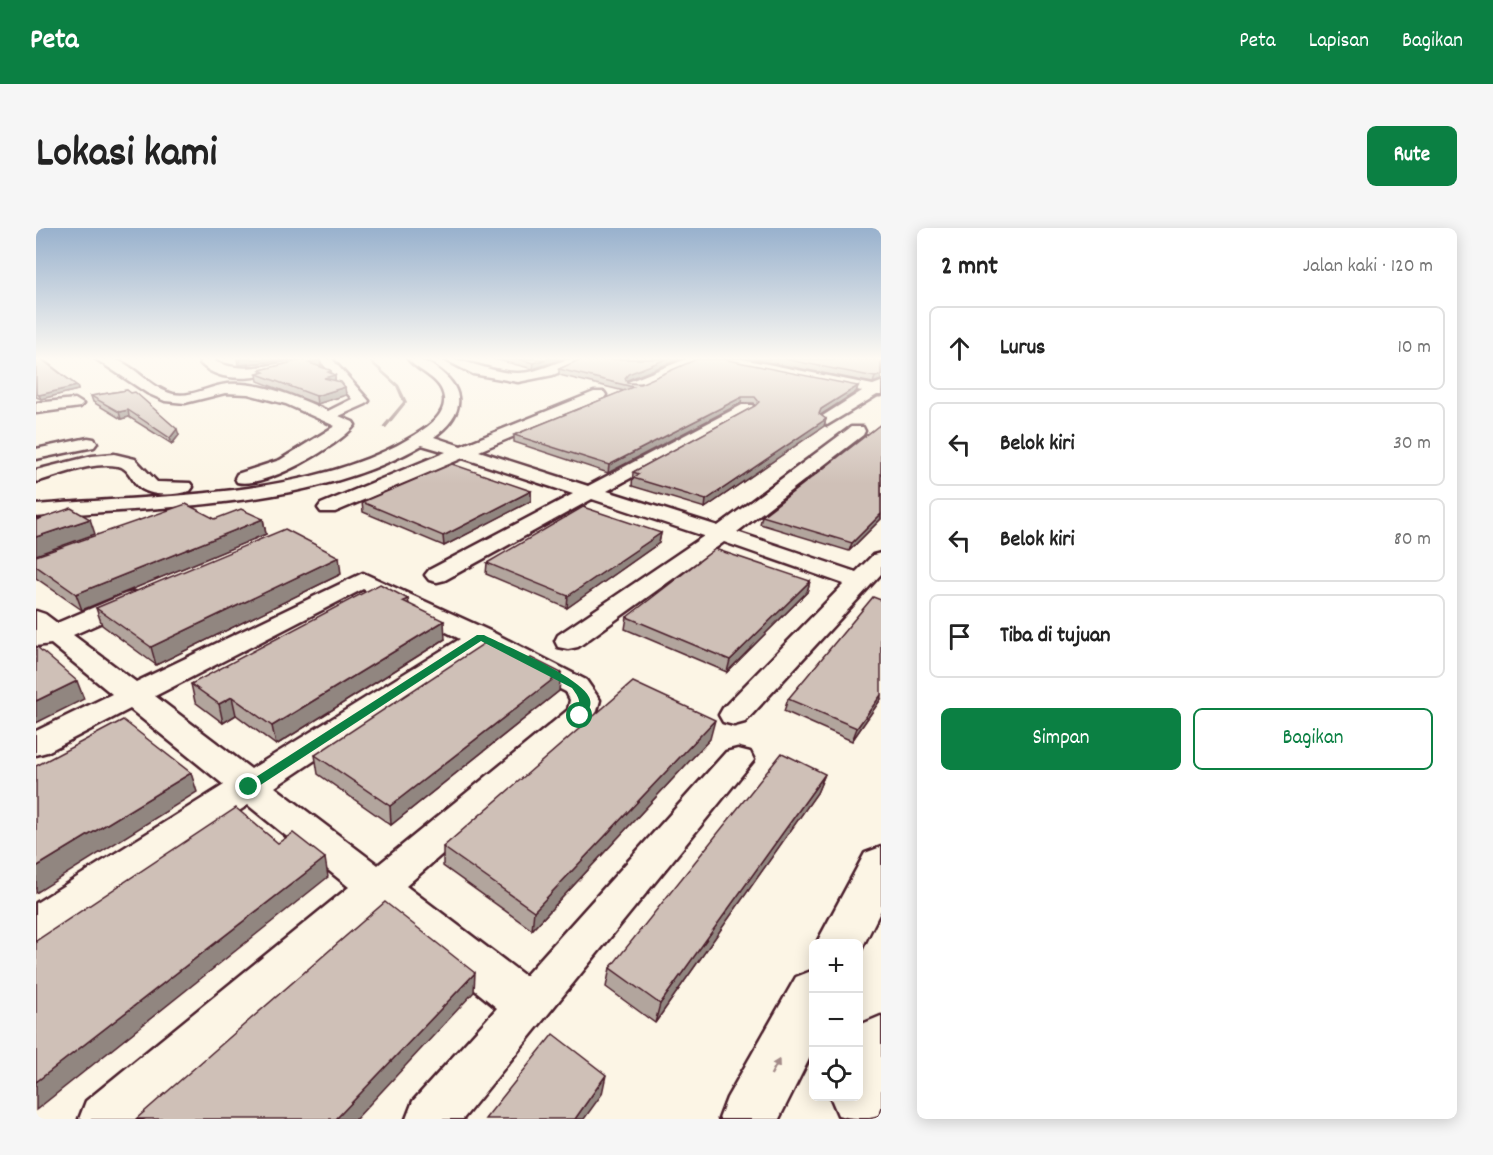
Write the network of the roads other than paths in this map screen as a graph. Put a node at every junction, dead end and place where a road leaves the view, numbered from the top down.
1 (285, 401) edge
2 (361, 401) edge
3 (451, 401) edge
4 (586, 401) edge
5 (860, 401) edge
6 (75, 404) dead end
7 (36, 408) edge
8 (747, 408) edge
9 (335, 412) dead end
10 (827, 420) edge
11 (857, 431) dead end
12 (421, 439) junction
13 (88, 443) dead end
14 (464, 452) junction
15 (36, 454) edge
16 (36, 476) edge
17 (591, 492) junction
18 (328, 508) dead end
19 (36, 511) edge
20 (721, 534) junction
21 (881, 560) edge
22 (436, 575) dead end
23 (861, 582) junction
24 (160, 588) edge
25 (42, 631) edge
26 (481, 637) junction
27 (568, 641) dead end
28 (140, 701) junction
29 (734, 715) dead end
30 (36, 744) edge
31 (738, 760) dead end
32 (36, 764) edge
33 (249, 787) junction
34 (881, 865) edge
35 (379, 889) junction
36 (36, 924) edge
37 (843, 939) edge
38 (809, 1002) edge
39 (528, 1005) junction
40 (881, 1043) edge
41 (863, 1084) edge
42 (856, 1101) edge
43 (104, 1119) edge
44 (431, 1119) edge
45 (748, 1119) edge
46 (848, 1119) edge

1 - 16 street
2 - 9 street
3 - 12 street
4 - 14 street
5 - 10 street
6 - 7 street
8 - 17 street
11 - 20 street
12 - 14 street
12 - 19 street
13 - 15 street
14 - 17 street
14 - 18 street
17 - 20 street
17 - 22 street
20 - 23 street
20 - 27 street
21 - 23 street
23 - 29 street
24 - 25 street
25 - 28 street
26 - 28 street
26 - 33 street
26 - 35 street
28 - 30 street
28 - 32 street
28 - 33 street
31 - 39 street
33 - 35 street
33 - 36 street
34 - 37 main road
35 - 39 street
35 - 43 street
45 -> 38 main road
39 - 44 street
40 - 41 main road
42 - 46 main road

